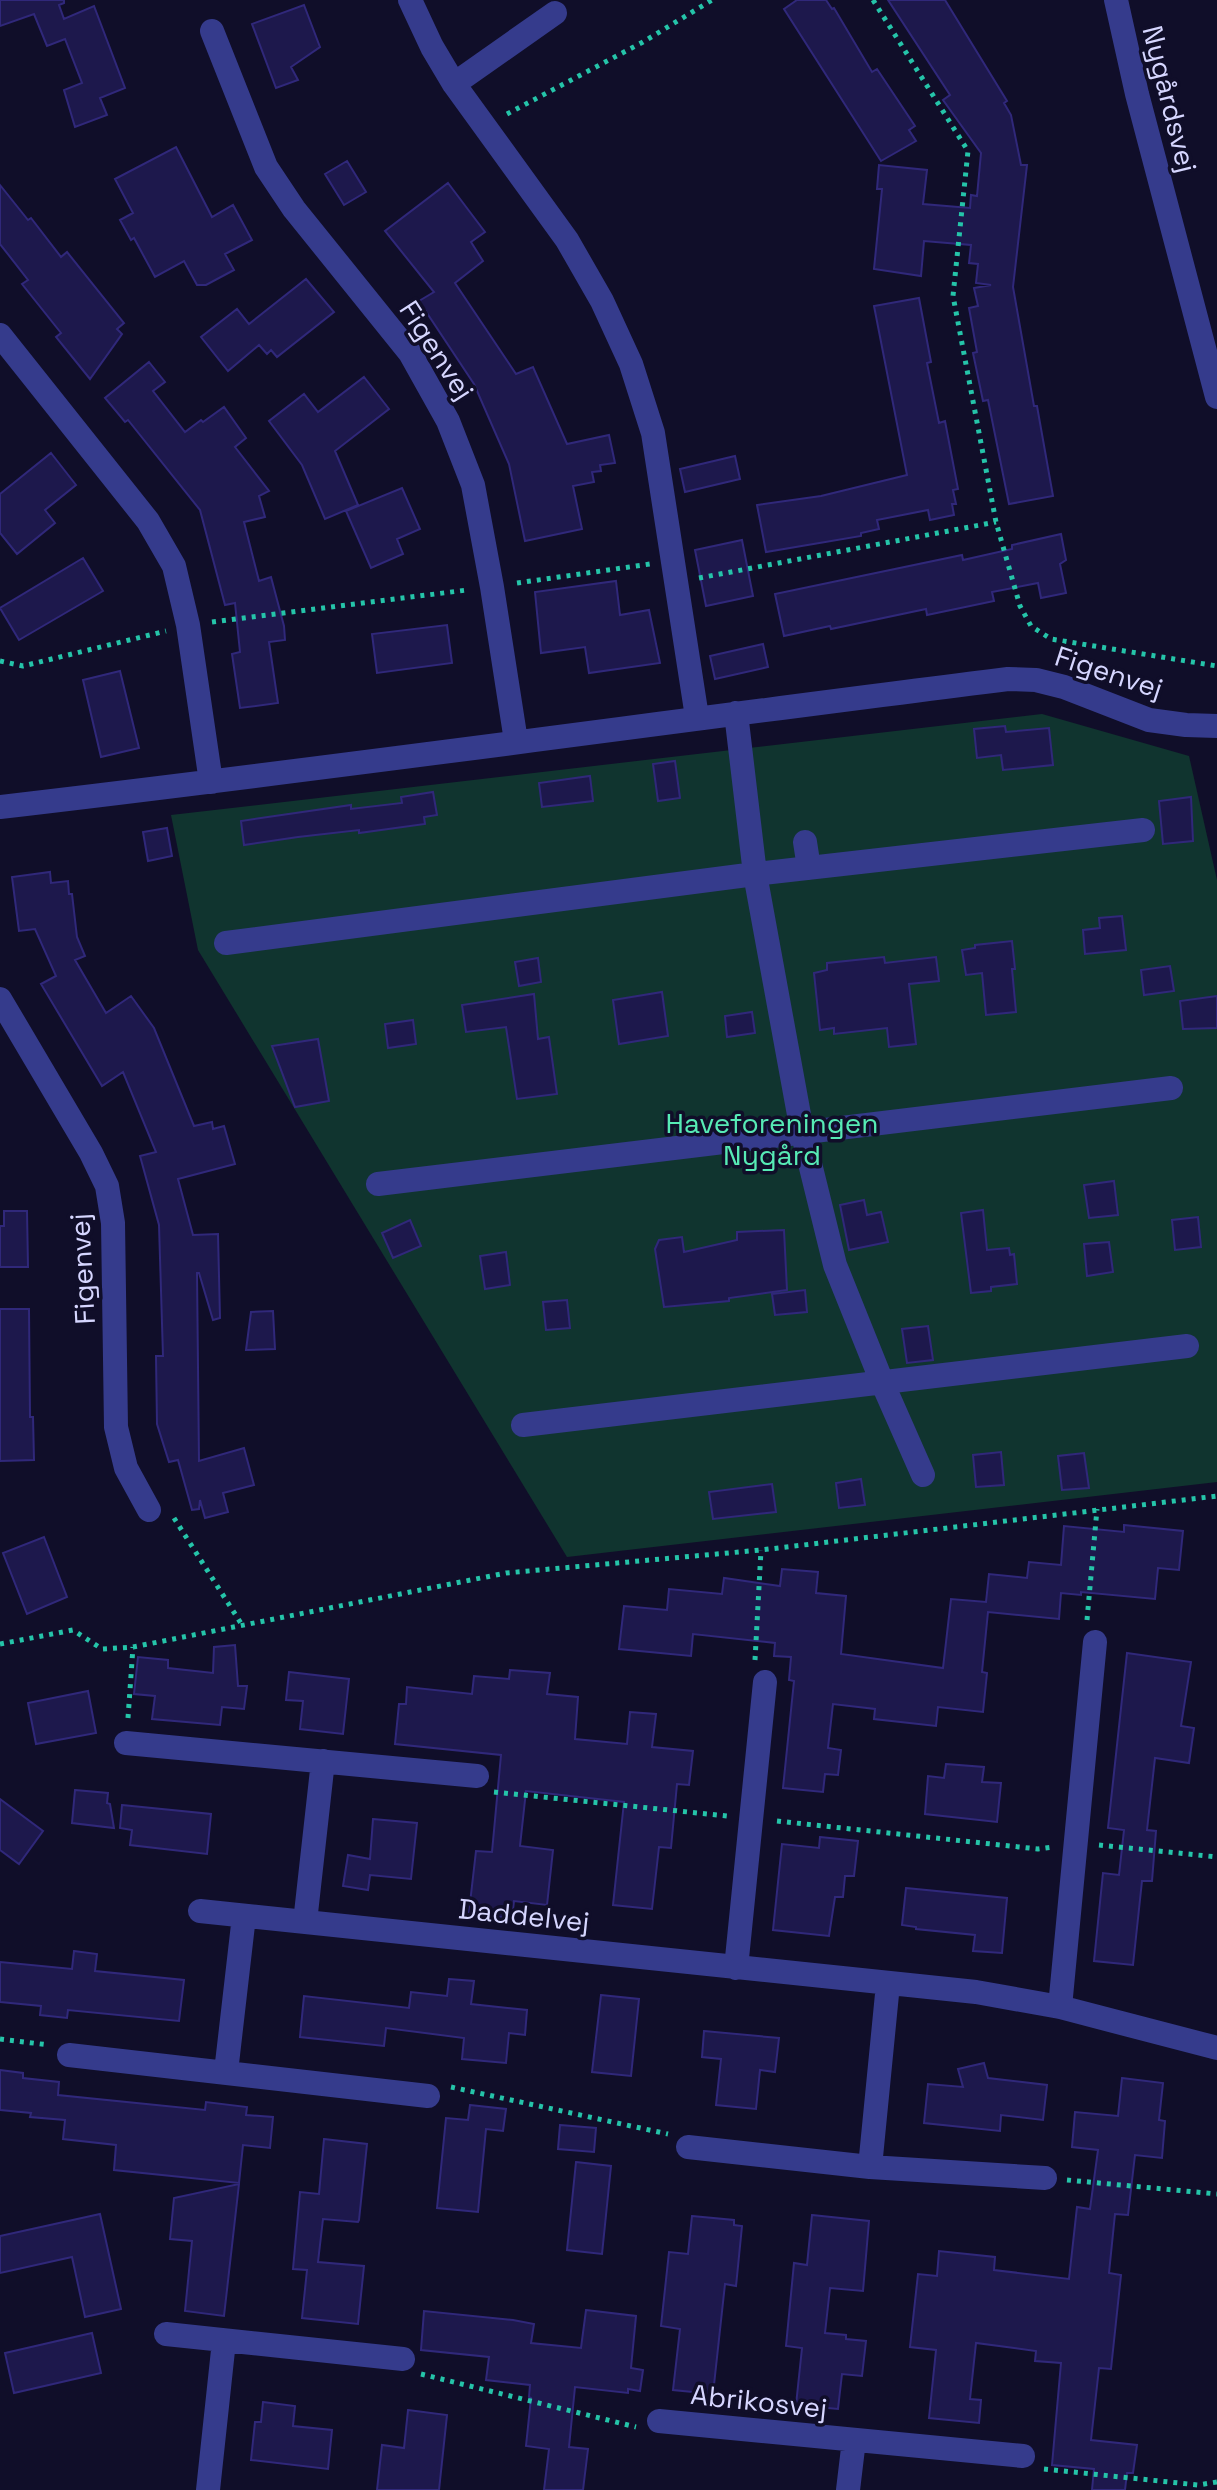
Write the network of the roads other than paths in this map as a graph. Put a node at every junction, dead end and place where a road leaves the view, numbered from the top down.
1 (410, 0) edge
2 (1116, 0) edge
3 (555, 13) dead end
4 (212, 31) dead end
5 (454, 84) junction
6 (0, 335) edge
7 (1217, 397) edge
8 (736, 713) junction
9 (697, 717) junction
10 (1217, 726) edge
11 (516, 741) junction
12 (211, 782) junction
13 (0, 807) edge
14 (1143, 830) dead end
15 (805, 842) dead end
16 (809, 868) junction
17 (755, 874) junction
18 (226, 943) dead end
19 (0, 999) edge
20 (1171, 1088) dead end
21 (802, 1131) junction
22 (378, 1184) dead end
23 (1187, 1346) dead end
24 (882, 1382) junction
25 (523, 1425) dead end
26 (923, 1475) dead end
27 (149, 1510) road end
28 (1095, 1642) road end
29 (765, 1682) road end
30 (126, 1743) road end
31 (323, 1761) junction
32 (477, 1776) road end
33 (200, 1911) dead end
34 (244, 1916) junction
35 (305, 1922) junction
36 (736, 1968) junction
37 (888, 1984) junction
38 (1060, 2007) junction
39 (1217, 2048) edge
40 (69, 2055) road end
41 (226, 2072) junction
42 (428, 2096) road end
43 (688, 2147) road end
44 (870, 2167) junction
45 (1045, 2178) road end
46 (166, 2334) dead end
47 (224, 2341) junction
48 (403, 2359) road end
49 (659, 2421) road end
50 (854, 2440) junction
51 (1023, 2456) road end
52 (208, 2490) edge
53 (848, 2490) edge

1 - 5 street
2 - 7 street, Nygårdsvej
3 - 5 street
4 - 11 street, Figenvej
5 - 9 street
6 - 12 street
8 - 9 street, Figenvej
8 - 10 street, Figenvej
8 - 17 street
9 - 11 street, Figenvej
11 - 12 street, Figenvej
12 - 13 street, Figenvej
14 - 16 street
15 - 16 street
16 - 17 street
17 - 18 street
17 - 21 street
19 - 27 street, Figenvej
20 - 21 street
21 - 22 street
21 - 24 street
23 - 24 street
24 - 25 street
24 - 26 street
28 - 38 street
29 - 36 street
30 - 31 street
31 - 32 street
31 - 35 street
33 - 34 street, Daddelvej
34 - 35 street, Daddelvej
34 - 41 street
35 - 36 street, Daddelvej
36 - 37 street, Daddelvej
37 - 38 street, Daddelvej
37 - 44 street
38 - 39 street, Daddelvej
40 - 41 street
41 - 42 street
43 - 44 street
44 - 45 street
46 - 47 street
47 - 48 street
47 - 52 street
49 - 50 street, Abrikosvej
50 - 51 street, Abrikosvej
50 - 53 street, Abrikosvej

